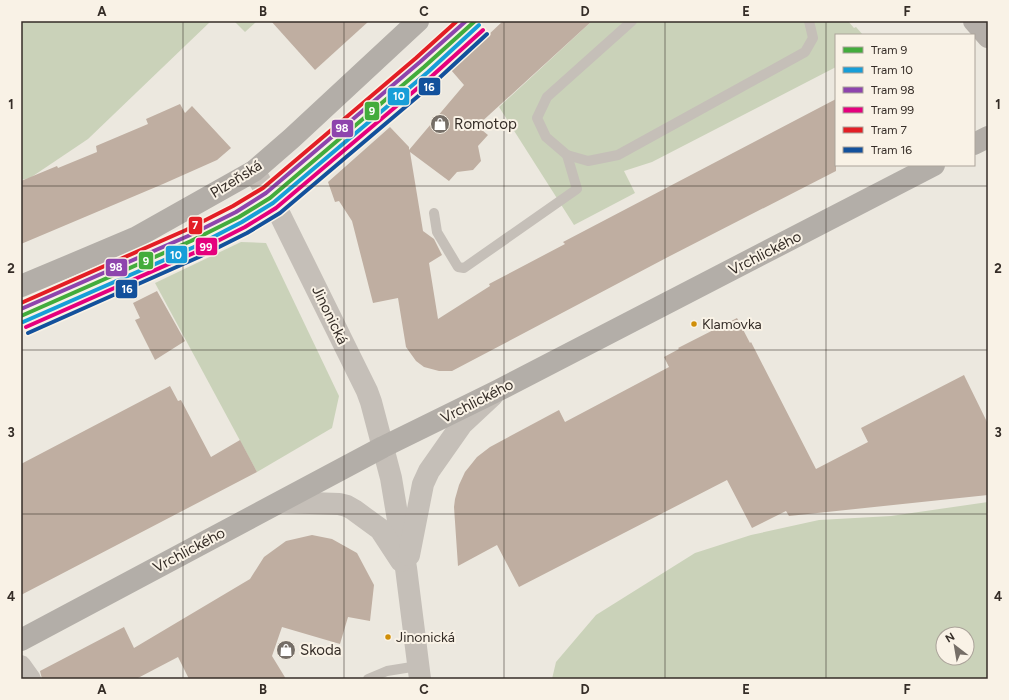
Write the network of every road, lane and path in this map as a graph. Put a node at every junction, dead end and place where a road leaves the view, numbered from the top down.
1 (418, 21) edge
2 (632, 21) edge
3 (809, 21) edge
4 (974, 21) edge
5 (988, 37) edge
6 (988, 137) edge
7 (975, 144) edge
8 (567, 155) junction
9 (932, 166) edge
10 (254, 171) junction
11 (434, 213) dead end
12 (21, 286) edge
13 (497, 391) junction
14 (383, 447) junction
15 (281, 502) junction
16 (406, 568) junction
17 (21, 640) edge
18 (21, 665) edge
19 (419, 672) edge
20 (31, 679) edge
21 (368, 679) edge

1 - 10 main road, Plzeňská
2 - 8 lane
3 - 8 lane
4 - 5 main road
6 - 7 main road
8 - 11 lane
9 - 13 main road, Vrchlického
10 - 12 main road, Plzeňská
10 - 14 street, Jinonická
13 - 14 main road, Vrchlického
13 - 16 street
14 - 15 main road, Vrchlického
14 - 16 street, Jinonická
15 - 16 street
15 - 17 main road, Vrchlického
16 - 19 street, Jinonická
18 - 20 street
19 - 21 lane

